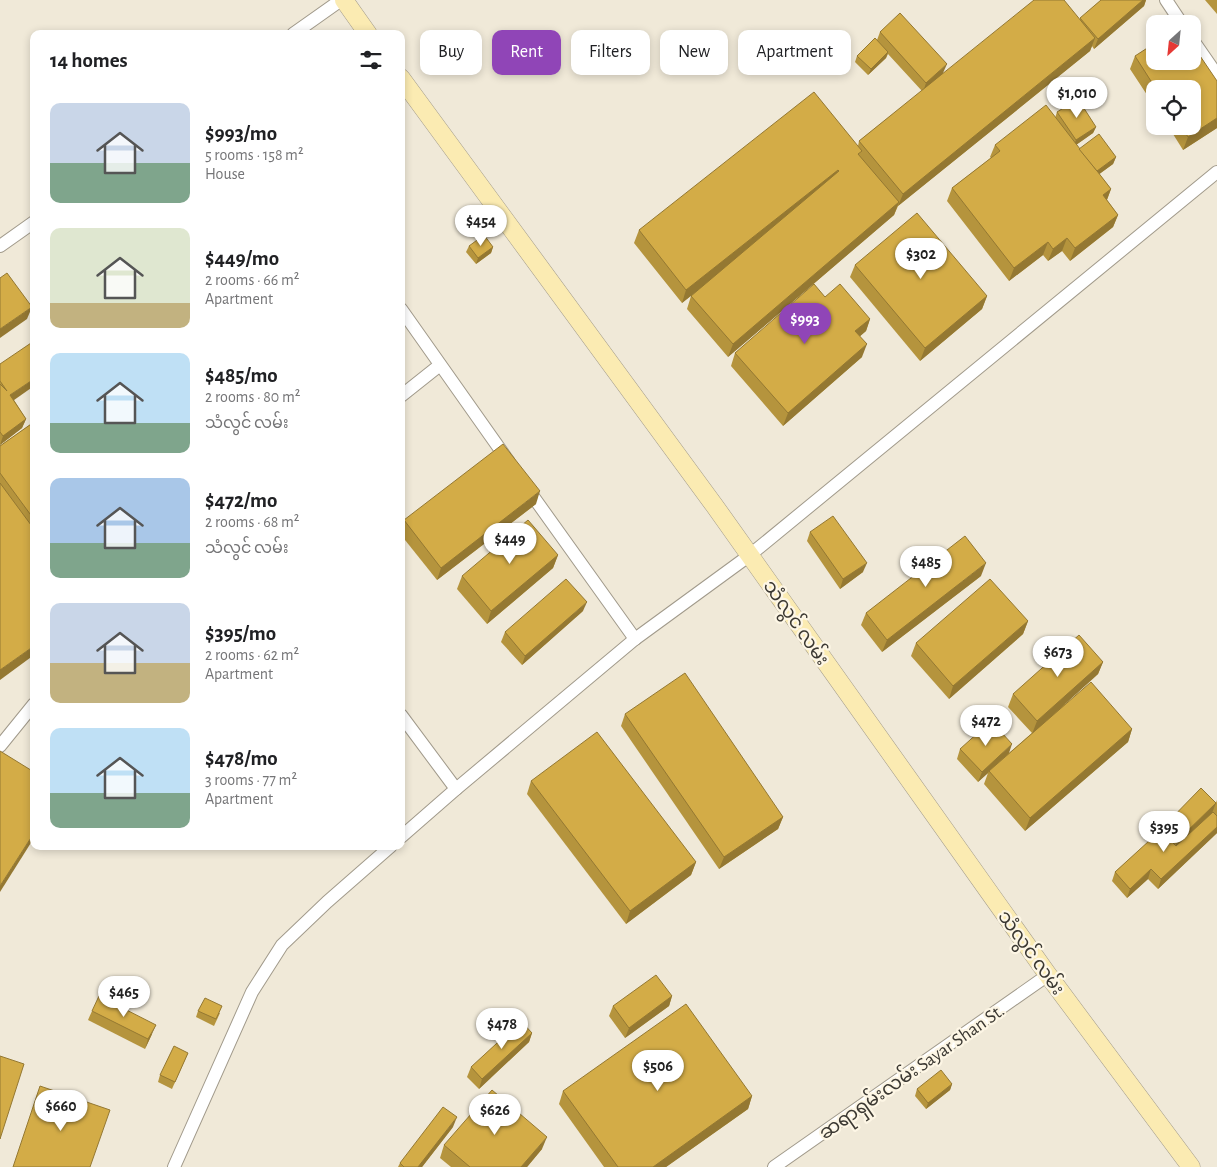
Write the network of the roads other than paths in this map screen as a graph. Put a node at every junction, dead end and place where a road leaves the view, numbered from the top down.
1 (342, 0) edge
2 (1166, 0) edge
3 (1176, 15) edge
4 (299, 30) edge
5 (365, 30) edge
6 (1201, 52) edge
7 (1217, 75) edge
8 (405, 83) edge
9 (1217, 172) edge
10 (30, 225) edge
11 (0, 246) edge
12 (405, 315) edge
13 (440, 365) junction
14 (405, 393) edge
15 (750, 554) junction
16 (635, 639) junction
17 (30, 709) edge
18 (405, 720) edge
19 (0, 746) edge
20 (456, 789) junction
21 (405, 834) edge
22 (386, 850) edge
23 (1048, 975) junction
24 (174, 1167) edge
25 (774, 1167) edge
26 (1191, 1167) edge

1 - 4 street
1 - 5 street
2 - 3 street
6 - 7 street
8 - 15 street, သံလွင် လမ်း
9 - 15 street
10 - 11 street
12 - 13 street
13 - 14 street
13 - 16 street
15 - 16 street
15 - 23 street, သံလွင် လမ်း
16 - 20 street
17 - 19 street
18 - 20 street
20 - 21 street
22 - 24 street
23 - 25 street, ဆရာရှမ်းလမ်း Sayar Shan St.
23 - 26 street, သံလွင် လမ်း

